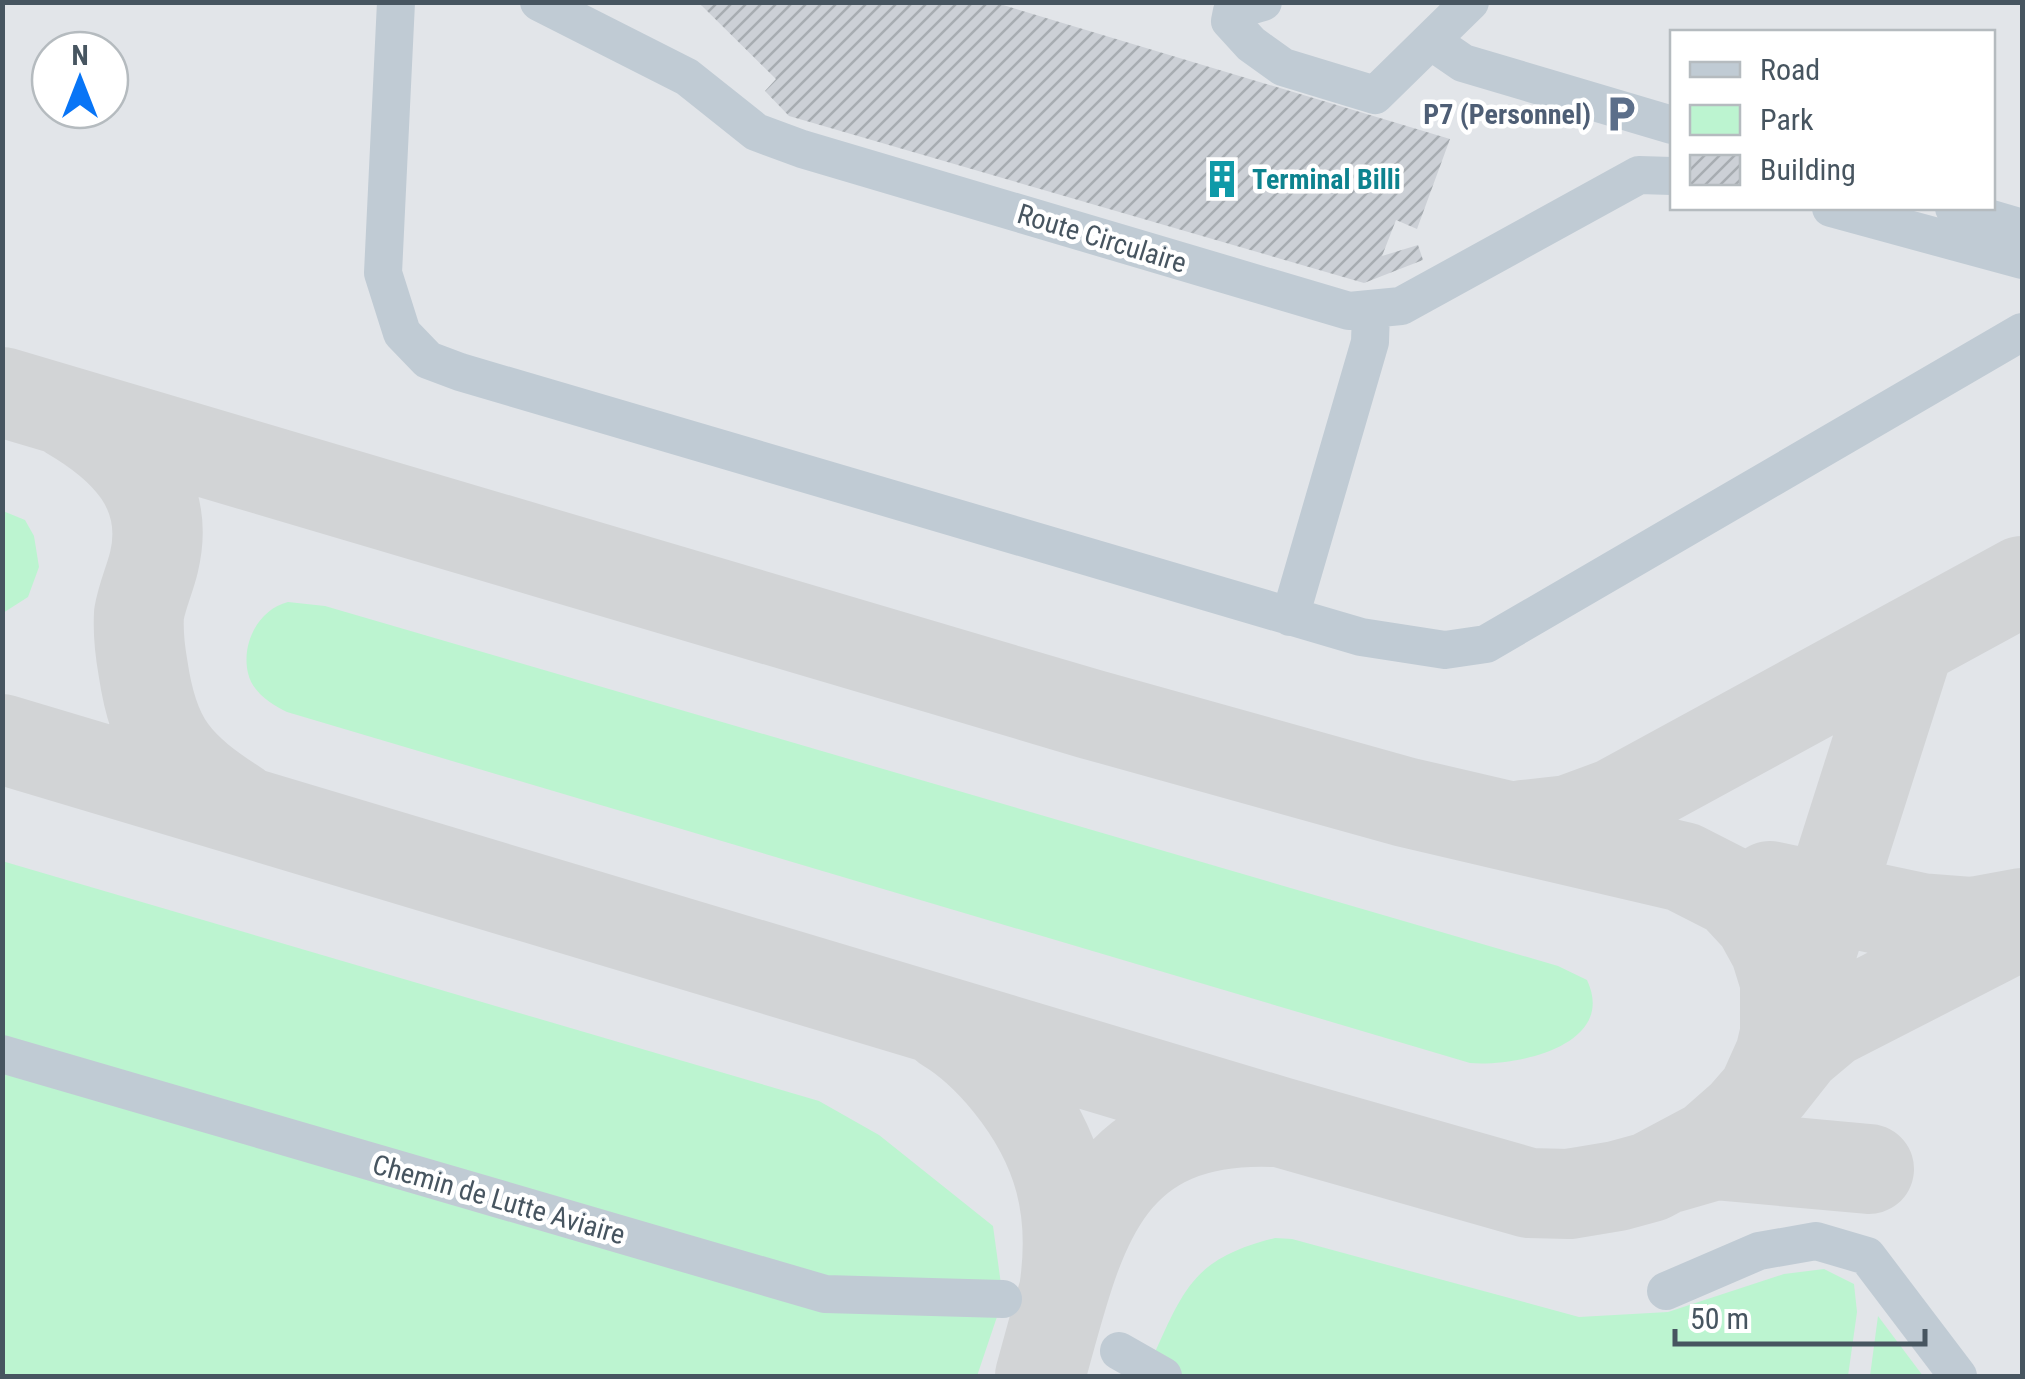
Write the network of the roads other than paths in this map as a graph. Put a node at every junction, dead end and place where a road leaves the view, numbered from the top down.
1 (396, 2) edge
2 (539, 2) edge
3 (1262, 2) edge
4 (1470, 2) edge
5 (1431, 41) junction
6 (1670, 124) edge
7 (1670, 176) edge
8 (1839, 210) edge
9 (1961, 210) edge
10 (2022, 228) edge
11 (2022, 260) edge
12 (1371, 311) junction
13 (2022, 332) edge
14 (1290, 617) junction
15 (2, 1054) edge
16 (1666, 1292) dead end
17 (1003, 1299) dead end
18 (1119, 1351) dead end
19 (1163, 1376) edge
20 (1958, 1376) edge

1 - 14 lane
2 - 12 lane, Route Circulaire
3 - 5 lane
4 - 5 lane
5 - 6 lane
7 - 12 lane, Route Circulaire
8 - 11 lane
9 - 10 lane
12 - 14 lane
13 - 14 lane
15 - 17 lane, Chemin de Lutte Aviaire
16 - 20 lane
18 - 19 lane

